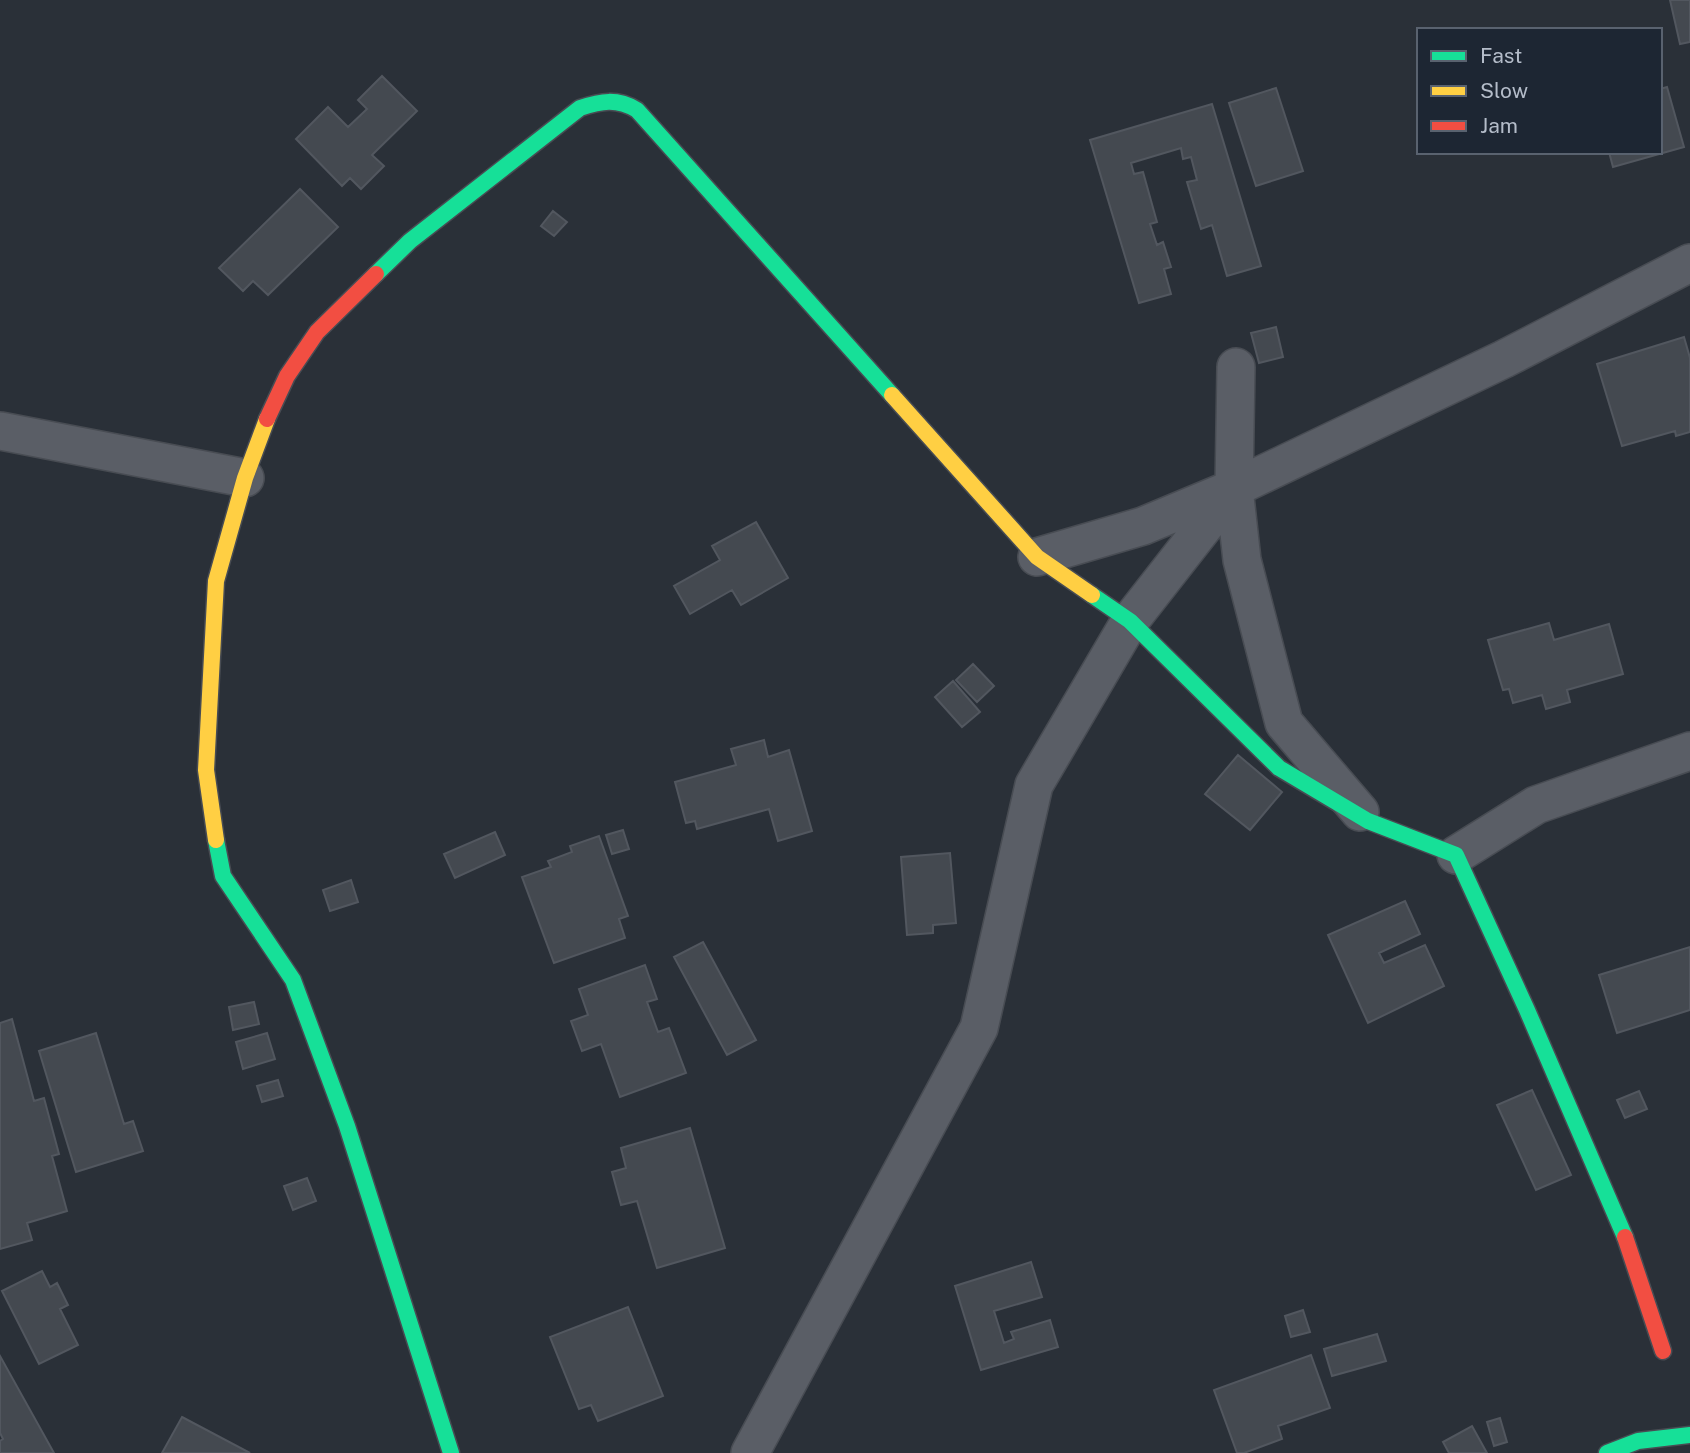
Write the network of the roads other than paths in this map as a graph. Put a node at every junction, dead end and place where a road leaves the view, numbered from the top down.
1 (1690, 263) edge
2 (1236, 367) dead end
3 (0, 431) edge
4 (244, 478) junction
5 (1234, 488) junction
6 (1037, 557) junction
7 (1130, 621) junction
8 (1690, 751) edge
9 (1368, 821) junction
10 (1456, 855) junction
11 (1663, 1351) dead end
12 (1690, 1435) edge
13 (451, 1453) edge
14 (750, 1453) edge
15 (1607, 1453) edge

1 - 5 street
2 - 5 street
3 - 4 street
4 - 6 street
4 - 13 street
5 - 6 street
5 - 7 street
5 - 9 street
6 - 7 street
7 - 9 street
7 - 14 street
8 - 10 street
9 - 10 street
10 - 11 street
12 - 15 street

